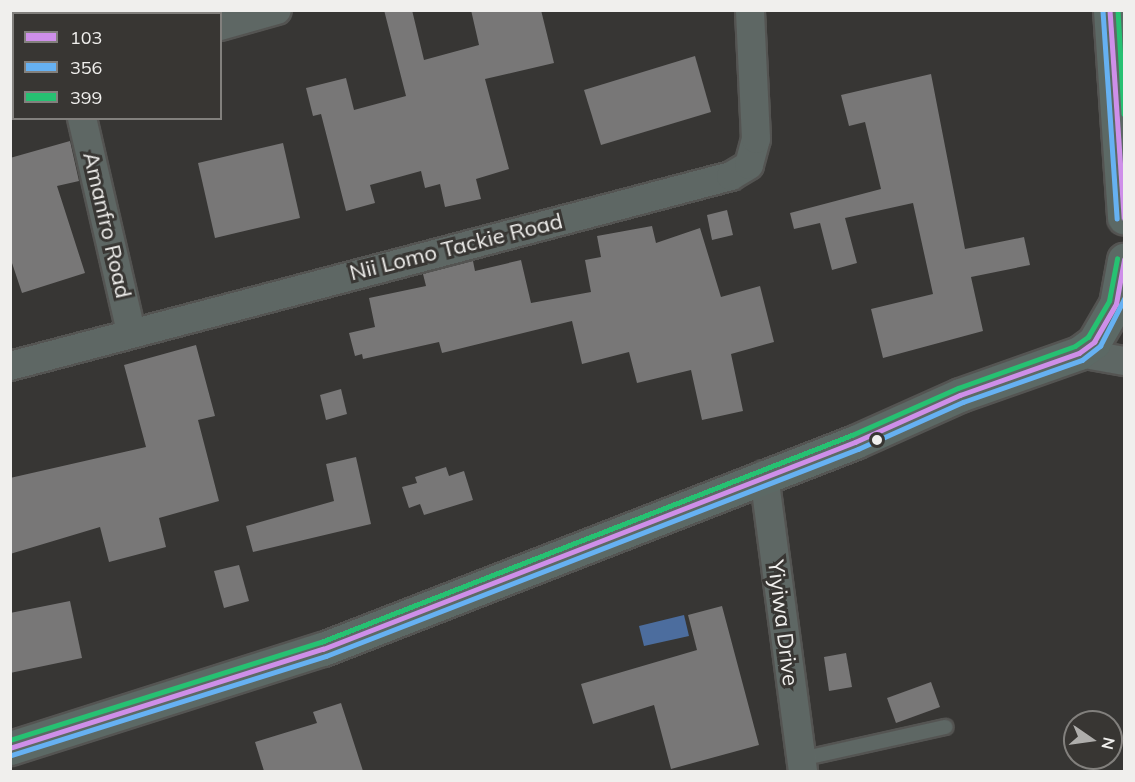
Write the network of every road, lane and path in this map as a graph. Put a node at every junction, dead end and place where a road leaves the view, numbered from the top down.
1 (277, 10) edge
2 (750, 10) edge
3 (1110, 10) edge
4 (222, 25) edge
5 (82, 120) edge
6 (1125, 218) edge
7 (1125, 260) edge
8 (131, 332) junction
9 (1079, 353) junction
10 (1125, 361) edge
11 (10, 366) edge
12 (764, 475) junction
13 (945, 727) dead end
14 (10, 748) edge
15 (802, 765) edge

1 - 4 street
2 - 8 street, Nii Lomo Tackie Road
3 - 6 street
5 - 8 street, Amanfro Road
7 - 9 street
8 - 11 street, Nii Lomo Tackie Road
9 - 10 street
9 - 12 street
12 - 14 street
12 - 15 street, Yiyiwa Drive
13 - 15 lane

